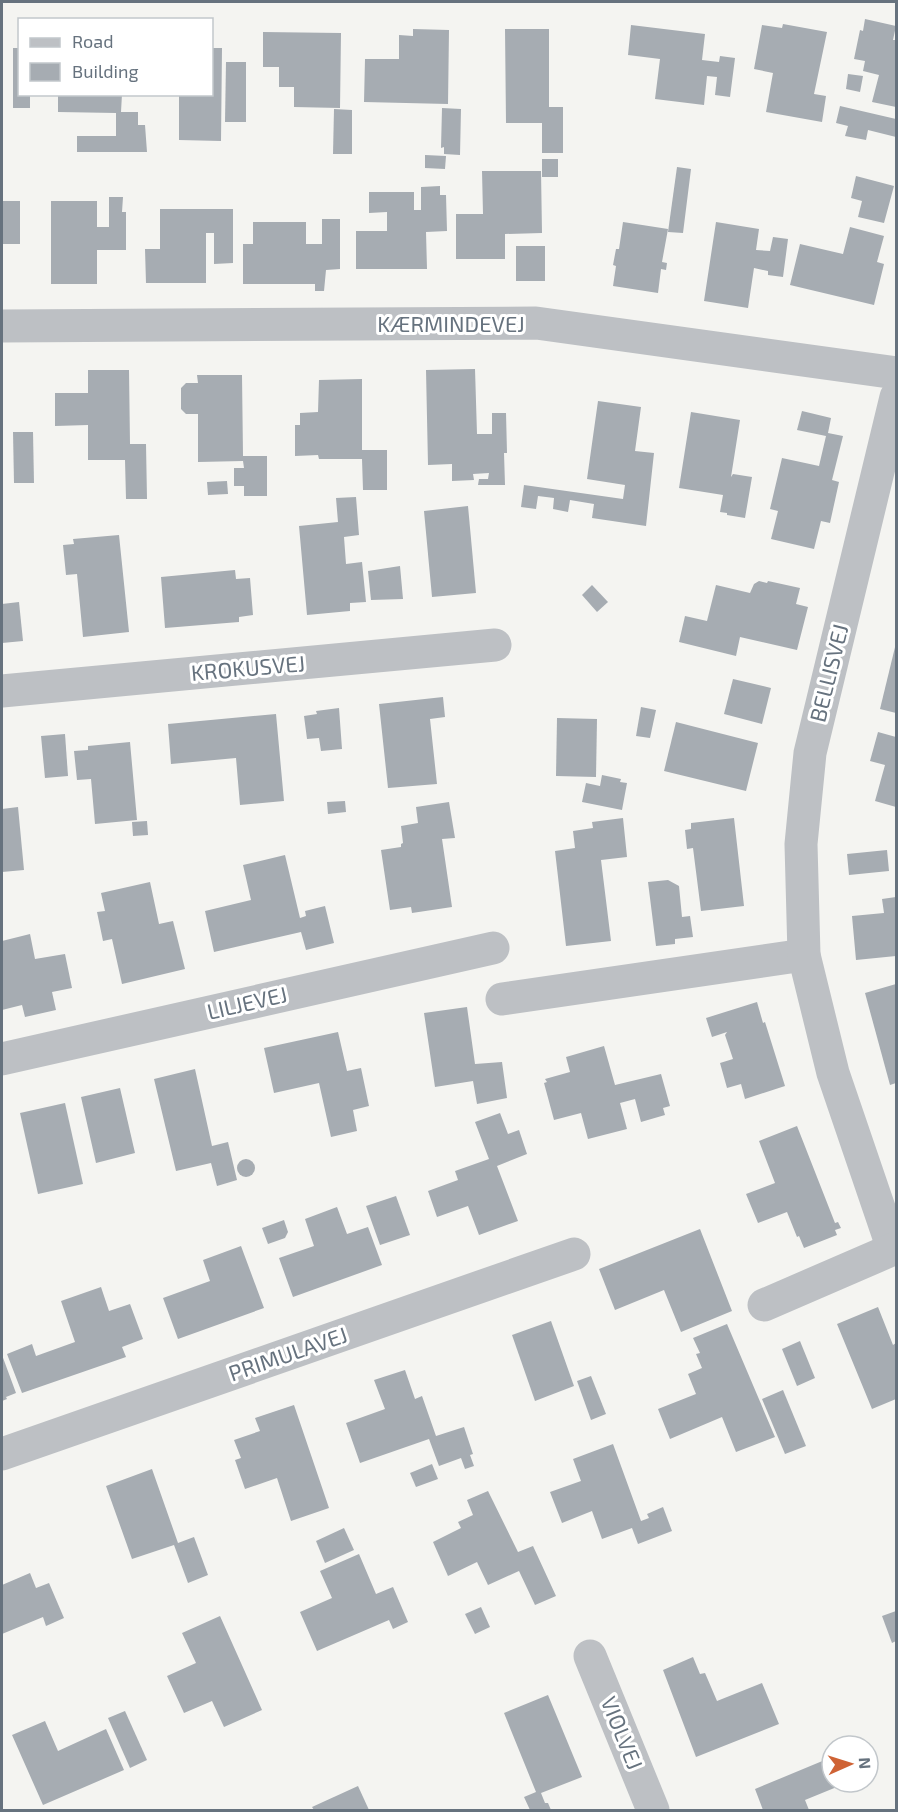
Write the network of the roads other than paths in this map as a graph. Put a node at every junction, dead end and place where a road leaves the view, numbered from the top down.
1 (2, 326) edge
2 (897, 373) edge
3 (897, 397) edge
4 (495, 645) dead end
5 (2, 691) edge
6 (494, 948) dead end
7 (804, 955) junction
8 (502, 999) dead end
9 (2, 1059) edge
10 (895, 1249) edge
11 (574, 1254) dead end
12 (764, 1305) dead end
13 (2, 1454) edge
14 (590, 1656) dead end
15 (654, 1810) edge

1 - 2 street, KÆRMINDEVEJ
3 - 7 street, BELLISVEJ
4 - 5 street, KROKUSVEJ
6 - 9 street, LILJEVEJ
7 - 8 street
7 - 10 street, BELLISVEJ
10 - 12 street
11 - 13 street, PRIMULAVEJ
14 - 15 street, VIOLVEJ

